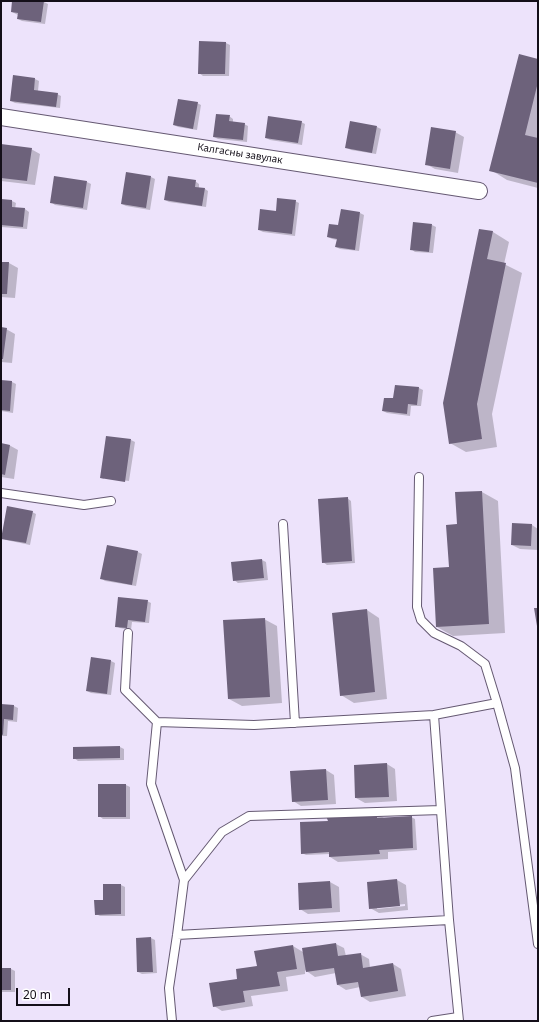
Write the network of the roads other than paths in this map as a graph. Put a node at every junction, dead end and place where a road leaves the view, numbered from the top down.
1 (1, 117) edge
2 (479, 191) dead end
3 (419, 477) dead end
4 (1, 493) edge
5 (111, 502) dead end
6 (283, 524) dead end
7 (128, 633) dead end
8 (497, 703) junction
9 (434, 715) junction
10 (157, 722) junction
11 (295, 722) junction
12 (441, 810) junction
13 (184, 880) junction
14 (449, 920) junction
15 (177, 935) junction
16 (538, 944) edge
17 (458, 1019) edge
18 (172, 1021) edge
19 (432, 1021) edge

1 - 2 street, Калгасны завулак
3 - 8 lane
4 - 5 lane
6 - 11 lane
7 - 10 lane
8 - 9 lane
8 - 16 lane
9 - 11 lane
9 - 12 lane
10 - 11 lane
10 - 13 lane
12 - 13 lane
12 - 14 lane
13 - 15 lane
14 - 15 lane
14 - 17 lane
15 - 18 lane
17 - 19 lane

